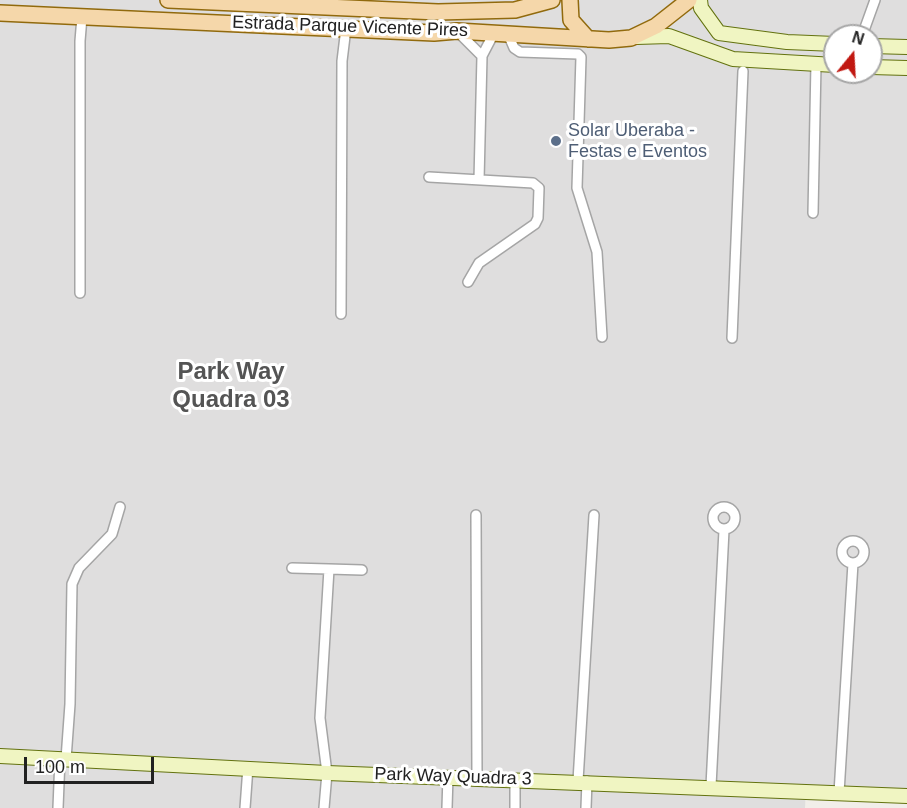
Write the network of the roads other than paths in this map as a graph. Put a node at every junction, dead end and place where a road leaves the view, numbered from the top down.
1 (168, 0) edge
2 (552, 0) edge
3 (570, 0) edge
4 (689, 0) edge
5 (700, 0) edge
6 (875, 0) edge
7 (219, 1) edge
8 (345, 3) edge
9 (474, 5) edge
10 (500, 6) edge
11 (0, 13) edge
12 (82, 16) junction
13 (866, 24) edge
14 (346, 27) junction
15 (457, 31) junction
16 (501, 33) junction
17 (631, 38) junction
18 (588, 39) junction
19 (823, 43) edge
20 (883, 46) edge
21 (907, 47) edge
22 (482, 56) junction
23 (744, 63) junction
24 (816, 64) junction
25 (823, 64) edge
26 (883, 67) edge
27 (907, 68) edge
28 (429, 177) dead end
29 (478, 180) junction
30 (813, 213) dead end
31 (468, 282) dead end
32 (80, 293) dead end
33 (341, 314) dead end
34 (602, 337) dead end
35 (732, 338) dead end
36 (120, 507) dead end
37 (476, 515) dead end
38 (594, 515) dead end
39 (724, 530) dead end
40 (853, 563) dead end
41 (292, 568) dead end
42 (329, 569) junction
43 (362, 570) dead end
44 (0, 756) edge
45 (63, 759) junction
46 (248, 767) junction
47 (327, 773) junction
48 (448, 776) junction
49 (477, 777) junction
50 (515, 779) junction
51 (582, 781) junction
52 (711, 786) junction
53 (839, 793) junction
54 (907, 796) edge
55 (58, 808) edge
56 (245, 808) edge
57 (324, 808) edge
58 (447, 808) edge
59 (515, 808) edge
60 (586, 808) edge

1 - 7 main road, Estrada Parque Vicente Pires
2 - 10 main road, Estrada Parque Vicente Pires
3 - 18 main road
4 - 17 main road, Estrada Parque Vicente Pires
5 - 19 street
6 - 13 street
7 - 8 main road, Estrada Parque Vicente Pires
8 - 9 main road, Estrada Parque Vicente Pires
9 - 10 main road, Estrada Parque Vicente Pires
11 - 12 main road, Estrada Parque Vicente Pires
12 - 14 main road, Estrada Parque Vicente Pires
12 - 32 street
14 - 15 main road, Estrada Parque Vicente Pires
14 - 33 street
15 - 16 main road, Estrada Parque Vicente Pires
15 - 22 street
16 - 18 main road, Estrada Parque Vicente Pires
16 - 22 street
16 - 34 street
17 - 18 main road, Estrada Parque Vicente Pires
17 - 23 street
20 - 21 street
22 - 29 street
23 - 24 street
23 - 35 street
24 - 25 street
24 - 30 street
26 - 27 street
28 - 29 street
29 - 31 street
36 - 45 street
37 - 49 street
38 - 51 street
39 - 52 street
40 - 53 street
41 - 42 street
42 - 43 street
42 - 47 street
44 - 45 street, Park Way Quadra 3
45 - 46 street, Park Way Quadra 3
45 - 55 street
46 - 47 street, Park Way Quadra 3
46 - 56 street
47 - 48 street, Park Way Quadra 3
47 - 57 street
48 - 49 street, Park Way Quadra 3
48 - 58 street
49 - 50 street, Park Way Quadra 3
50 - 51 street, Park Way Quadra 3
50 - 59 street
51 - 52 street, Park Way Quadra 3
51 - 60 street
52 - 53 street, Park Way Quadra 3
53 - 54 street, Park Way Quadra 3

